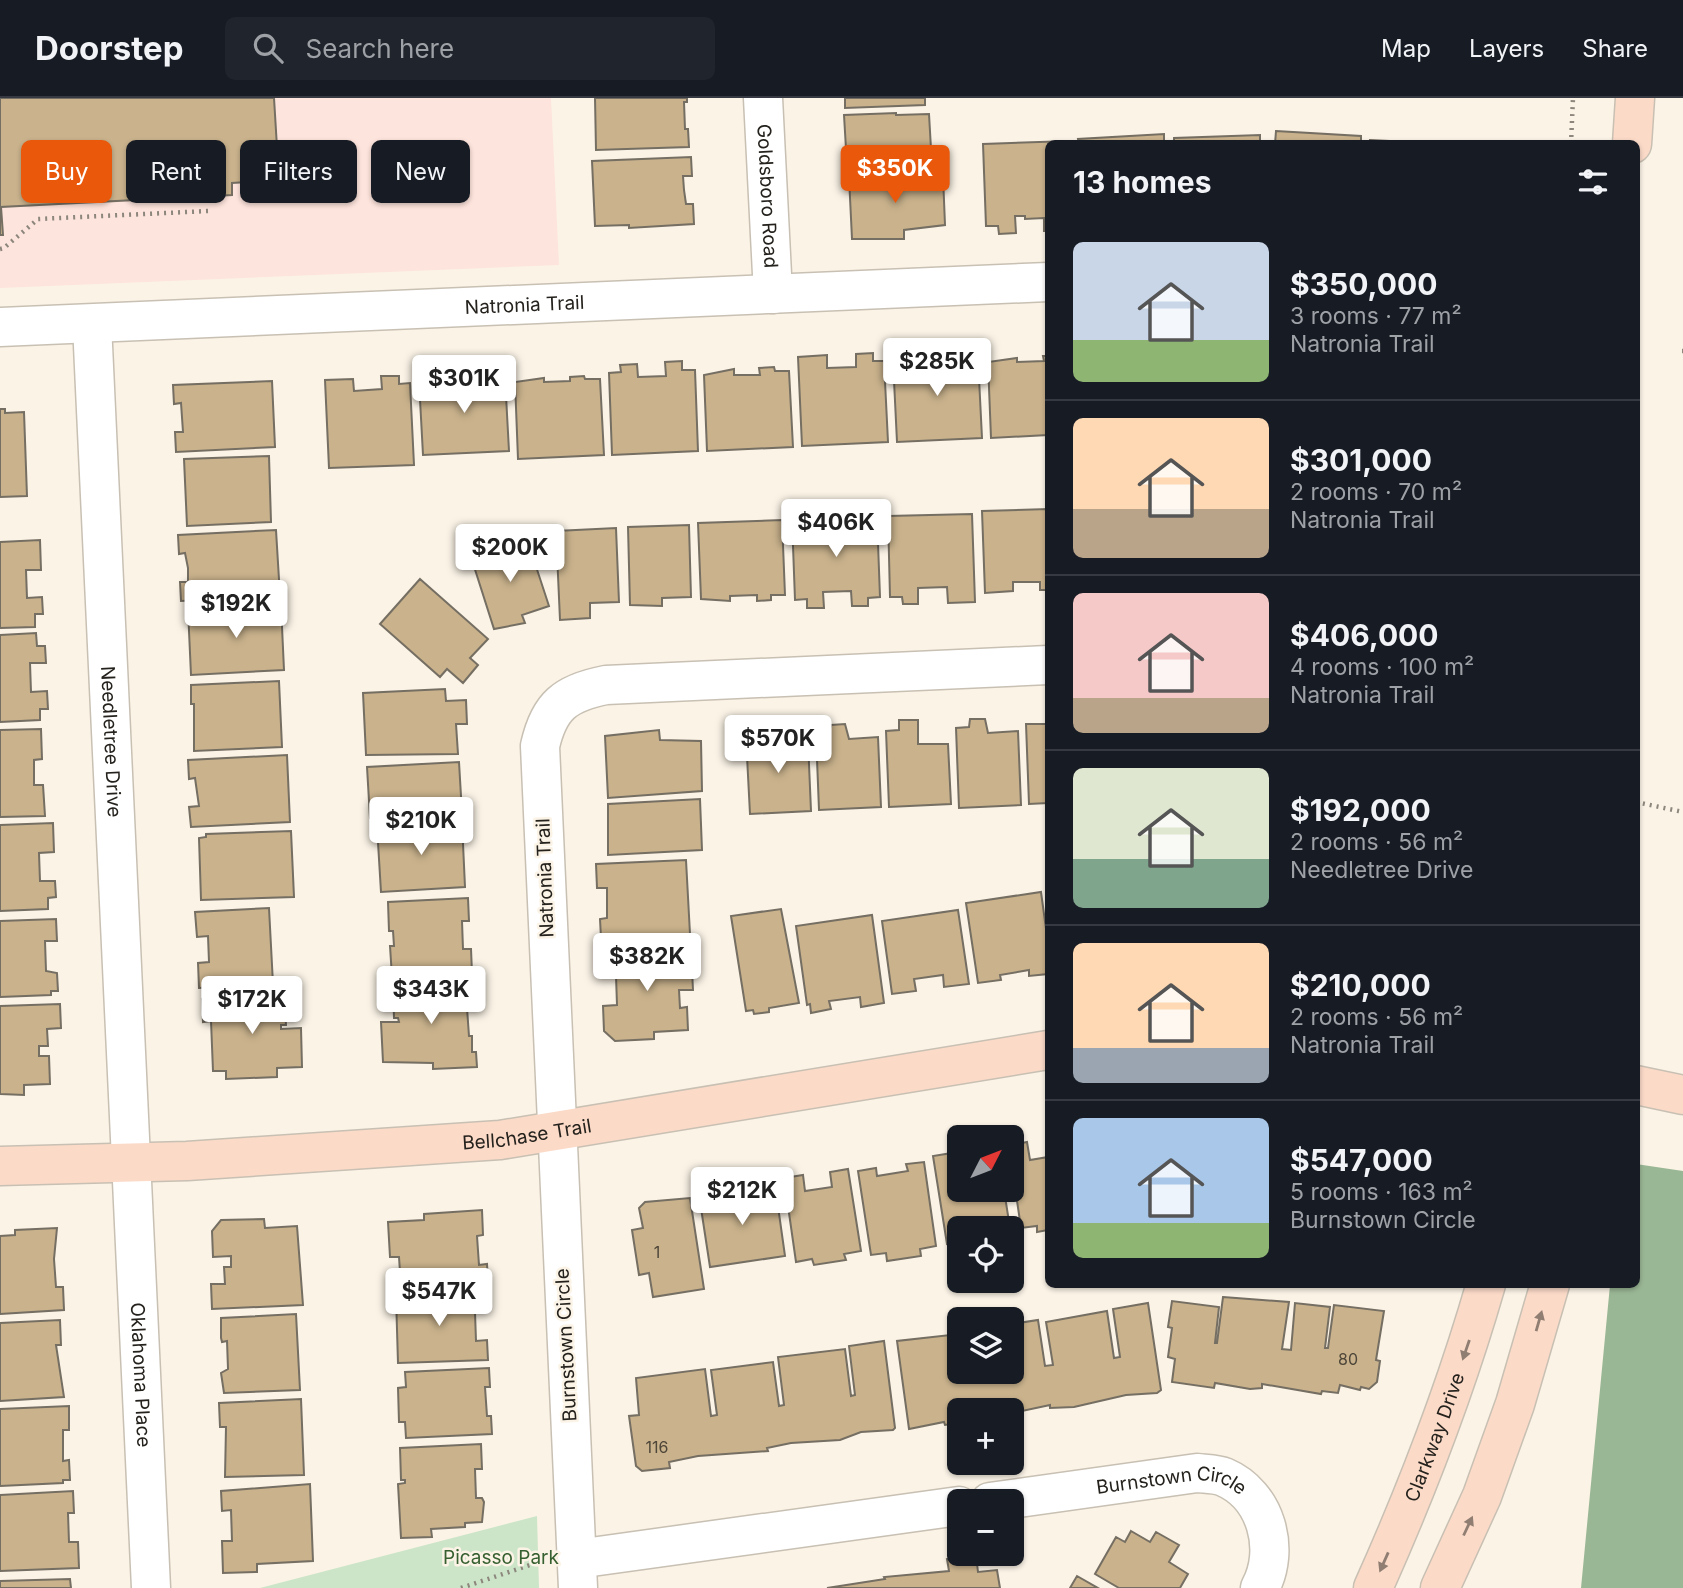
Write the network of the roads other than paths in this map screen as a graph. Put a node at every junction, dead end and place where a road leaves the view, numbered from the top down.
1 (763, 98) edge
2 (1635, 98) edge
3 (1632, 140) edge
4 (1045, 282) edge
5 (773, 294) junction
6 (92, 324) junction
7 (0, 327) edge
8 (1045, 665) edge
9 (1045, 1050) edge
10 (1640, 1086) edge
11 (1683, 1096) edge
12 (556, 1131) junction
13 (132, 1161) junction
14 (0, 1166) edge
15 (1485, 1288) edge
16 (1549, 1288) edge
17 (1024, 1497) edge
18 (947, 1508) edge
19 (578, 1573) edge
20 (151, 1588) edge
21 (1260, 1588) edge
22 (1373, 1588) edge
23 (1440, 1588) edge

1 - 5 street, Goldsboro Road
2 - 3 street
4 - 5 street, Natronia Trail
5 - 6 street, Natronia Trail
6 - 7 street, Natronia Trail
6 - 13 street, Needletree Drive
8 - 12 street, Natronia Trail
9 - 12 street, Bellchase Trail
10 - 11 street
12 - 13 street, Bellchase Trail
12 - 19 street, Burnstown Circle
13 - 14 street, Bellchase Trail
13 - 20 street, Oklahoma Place
15 -> 22 street, Clarkway Drive
23 -> 16 street
17 - 21 street, Burnstown Circle
18 - 19 street, Burnstown Circle

